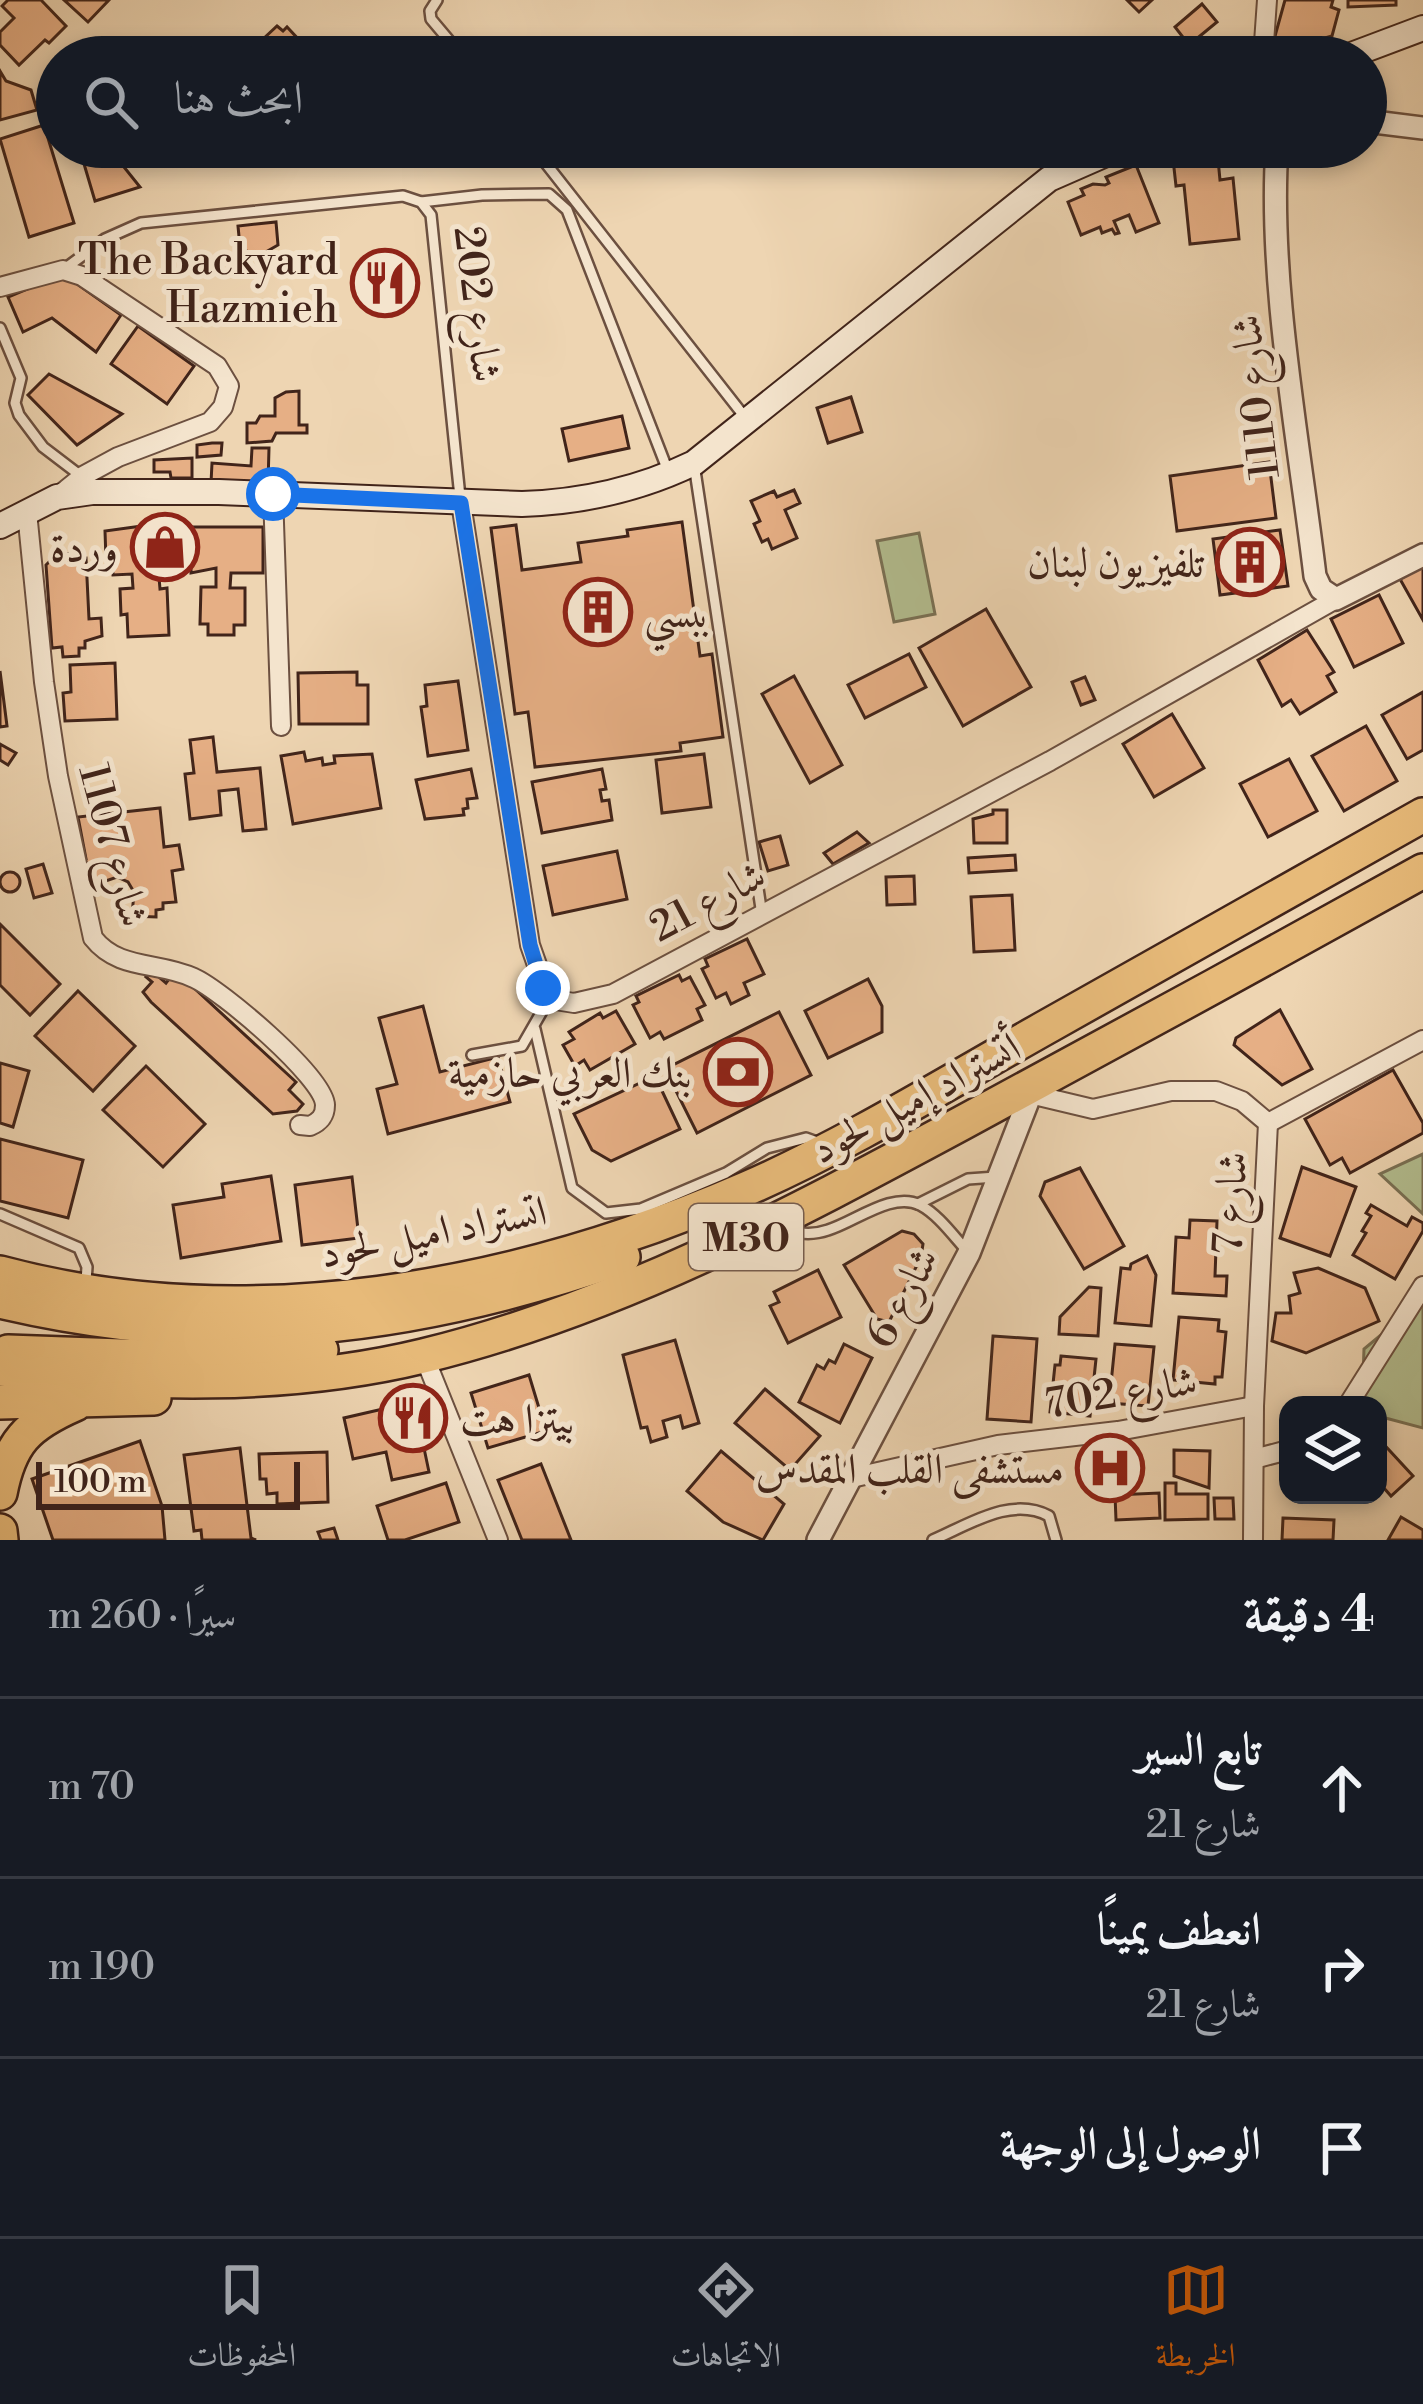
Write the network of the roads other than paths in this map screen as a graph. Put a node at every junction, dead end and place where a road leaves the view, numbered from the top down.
1 (436, 0) edge
2 (1267, 0) edge
3 (1423, 28) edge
4 (445, 36) edge
5 (1264, 36) edge
6 (1387, 42) edge
7 (1387, 124) edge
8 (1423, 128) edge
9 (549, 168) edge
10 (1074, 168) edge
11 (1271, 168) edge
12 (1275, 168) edge
13 (1274, 175) junction
14 (421, 202) junction
15 (63, 270) junction
16 (0, 287) edge
17 (0, 328) edge
18 (747, 421) junction
19 (694, 463) junction
20 (670, 475) junction
21 (83, 476) junction
22 (273, 494) junction
23 (57, 497) junction
24 (461, 503) junction
25 (9, 518) edge
26 (1423, 555) edge
27 (1336, 598) junction
28 (280, 726) dead end
29 (1423, 815) edge
30 (1423, 872) edge
31 (762, 915) junction
32 (549, 999) junction
33 (535, 1029) junction
34 (1423, 1040) edge
35 (472, 1055) dead end
36 (1032, 1089) junction
37 (1268, 1123) junction
38 (300, 1125) dead end
39 (861, 1131) junction
40 (831, 1147) junction
41 (1001, 1177) junction
42 (918, 1204) junction
43 (0, 1214) edge
44 (769, 1227) junction
45 (693, 1233) junction
46 (969, 1252) junction
47 (0, 1274) edge
48 (1423, 1286) edge
49 (86, 1292) junction
50 (0, 1301) edge
51 (0, 1353) edge
52 (424, 1356) junction
53 (0, 1369) edge
54 (222, 1380) junction
55 (1354, 1396) edge
56 (0, 1402) edge
57 (80, 1402) junction
58 (1254, 1406) junction
59 (1279, 1452) edge
60 (1254, 1459) junction
61 (848, 1479) junction
62 (0, 1493) edge
63 (498, 1540) edge
64 (818, 1540) edge
65 (933, 1540) edge
66 (1056, 1540) edge
67 (1253, 1540) edge

1 - 4 lane
2 - 5 street
3 - 6 main road
7 - 8 street
9 - 18 lane
10 - 18 main road
11 - 13 street
12 - 13 street
13 - 27 street, شارع 1110
14 - 15 lane, شارع 202
14 - 20 lane
14 - 24 lane, شارع 202
15 - 16 street
15 - 21 street
17 - 21 lane
18 - 19 main road
19 - 20 main road
19 - 31 lane
20 - 24 main road
21 - 23 street
22 - 23 main road
22 - 24 main road
22 - 28 street
23 - 25 main road
24 - 32 street
25 - 38 street, شارع 1107
26 - 27 street
27 - 31 street, شارع 21
29 - 39 highway, أتستراد إميل لحود / M30
30 - 36 highway, أتستراد إميل لحود / M30
31 - 32 street, شارع 21
32 - 33 lane
33 - 35 lane
33 - 40 lane
34 - 37 street
36 - 37 street, شارع 7
36 - 41 street, شارع 6
36 - 44 highway, أتستراد إميل لحود / M30
37 - 58 street, شارع 7
39 - 40 highway, اتستراد اميل لحود / M30
39 - 45 highway
40 - 49 highway, اتستراد اميل لحود / M30
41 - 42 lane
41 - 46 street, شارع 6
42 - 44 lane
42 - 46 lane
43 - 49 lane
44 - 52 highway, أتستراد إميل لحود / M30
45 - 50 highway
45 - 51 highway
46 - 61 street, شارع 6
47 - 49 highway, اتستراد اميل لحود / M30
48 - 55 street
52 - 54 highway, أتستراد إميل لحود / M30
52 - 63 street
53 - 54 highway, أتستراد إميل لحود / M30
54 - 57 highway
56 - 57 highway
57 - 62 highway
58 - 60 street, شارع 7
58 - 61 street, شارع 702
59 - 60 street
60 - 67 street, شارع 7
61 - 64 street, شارع 6
65 - 66 lane

